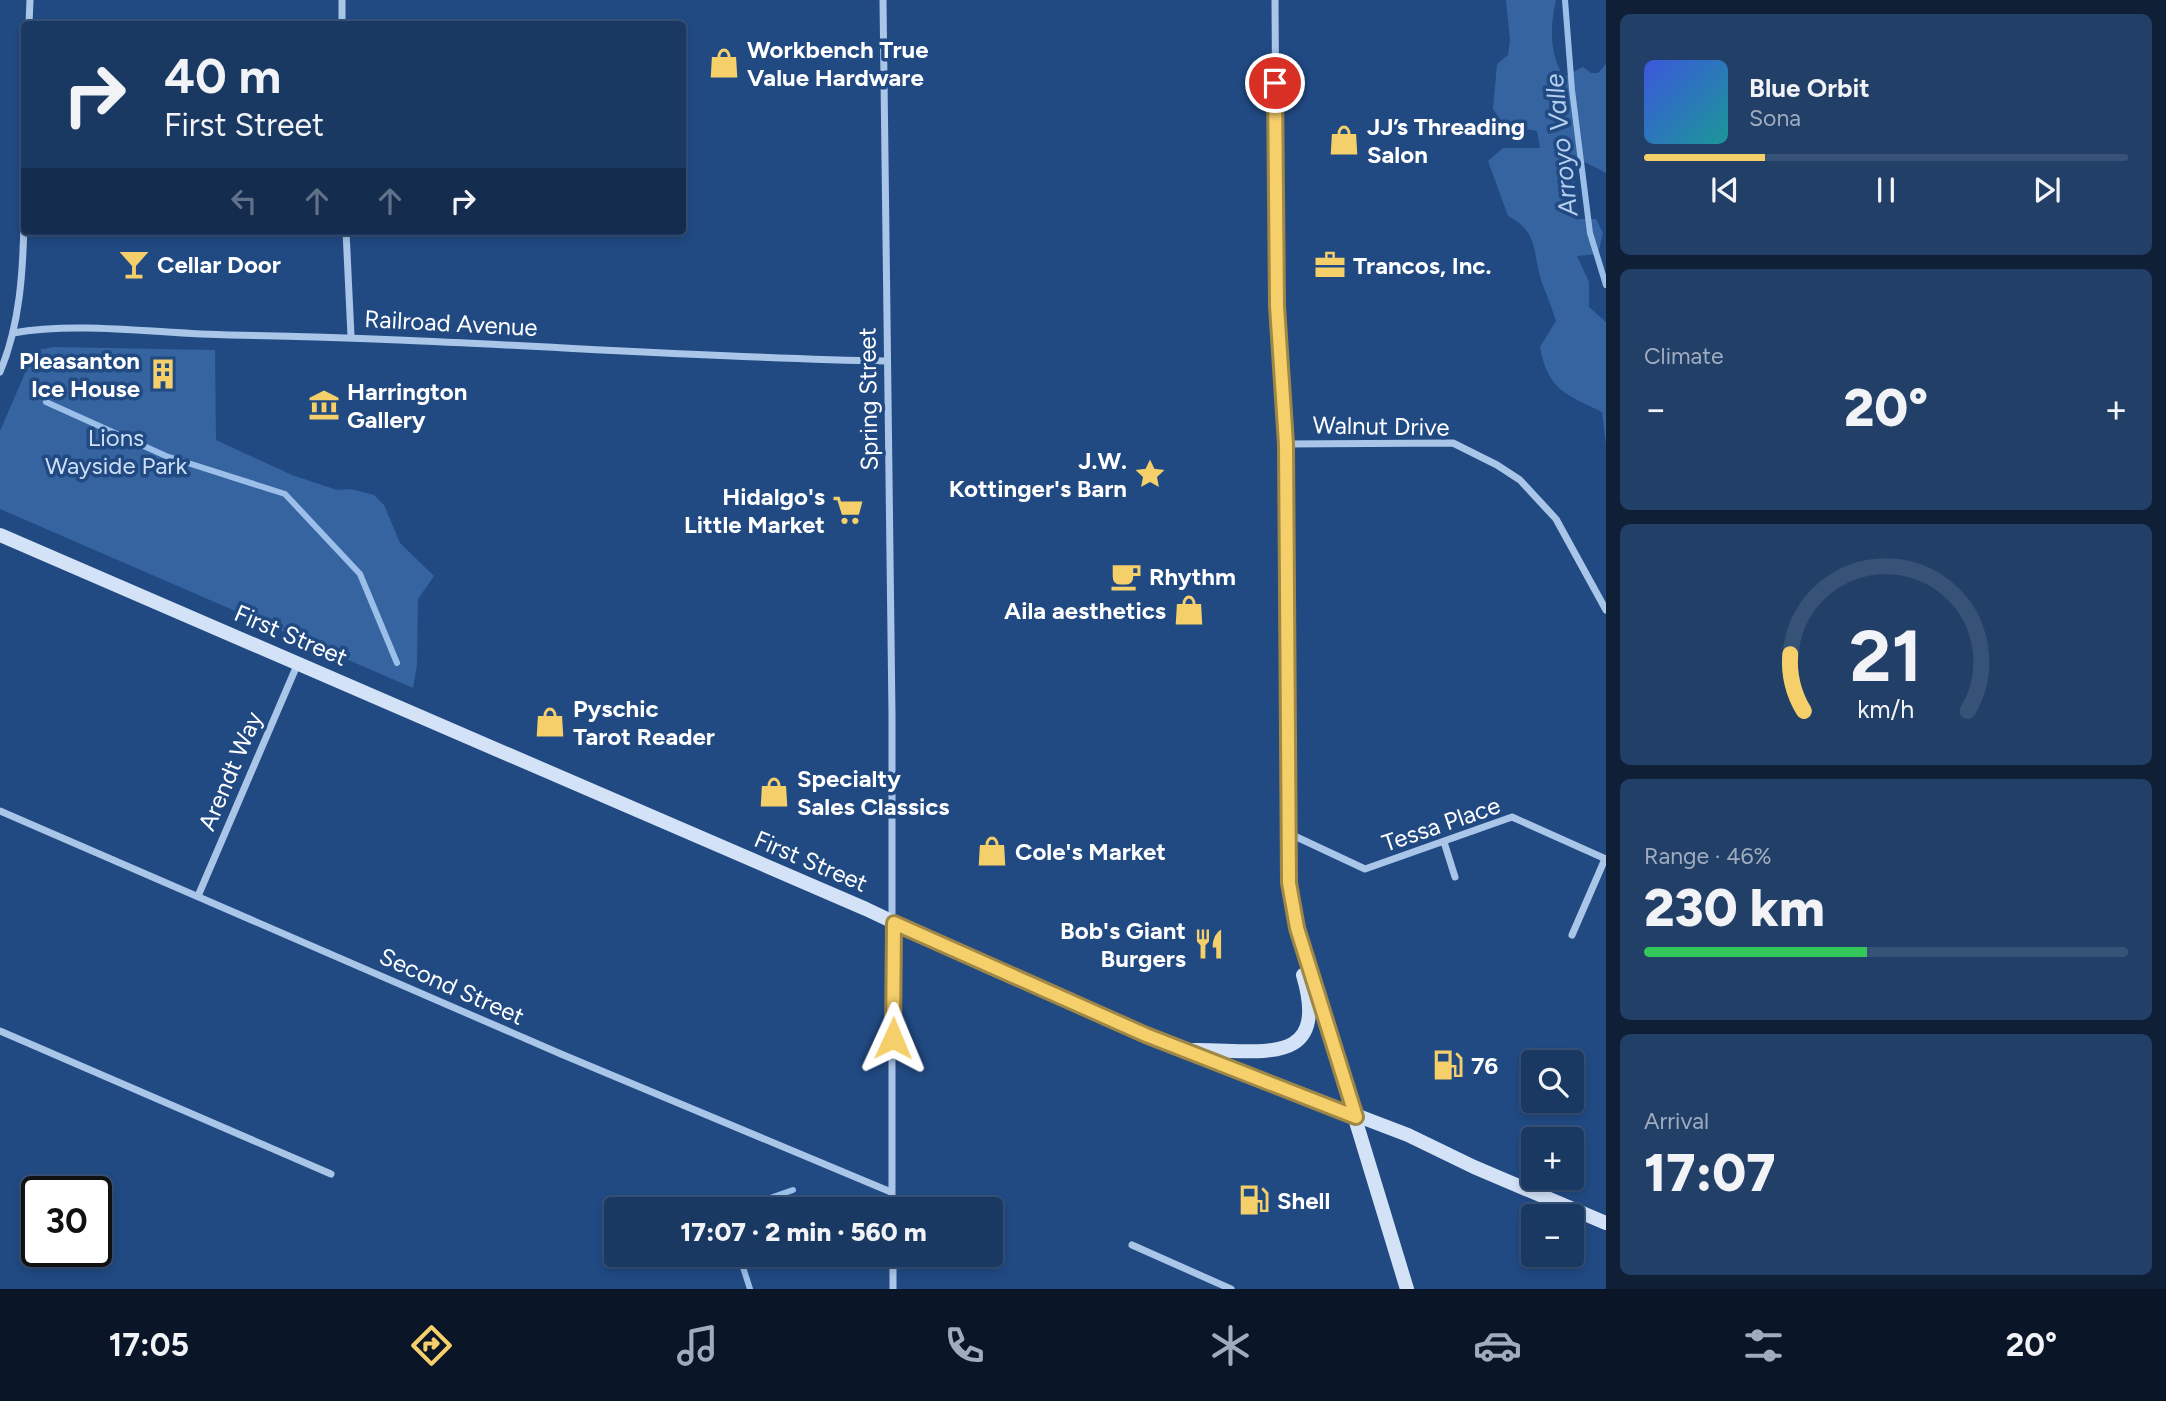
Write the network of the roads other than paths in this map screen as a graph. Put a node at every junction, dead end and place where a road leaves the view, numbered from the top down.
1 (30, 0) edge
2 (342, 0) edge
3 (883, 0) edge
4 (1275, 0) edge
5 (29, 21) edge
6 (342, 21) edge
7 (24, 235) edge
8 (346, 235) edge
9 (13, 333) junction
10 (351, 336) junction
11 (887, 362) junction
12 (0, 372) edge
13 (1286, 444) junction
14 (0, 536) edge
15 (1606, 610) edge
16 (299, 662) junction
17 (0, 811) edge
18 (1287, 833) junction
19 (1444, 842) junction
20 (1289, 858) joint
21 (1606, 859) edge
22 (1455, 877) dead end
23 (198, 896) junction
24 (894, 923) junction
25 (1572, 935) dead end
26 (1300, 937) junction
27 (0, 1031) edge
28 (1185, 1050) junction
29 (1356, 1117) junction
30 (331, 1174) dead end
31 (891, 1192) junction
32 (891, 1197) edge
33 (1606, 1223) edge
34 (1132, 1245) dead end
35 (893, 1267) edge
36 (893, 1289) edge
37 (1231, 1289) edge
38 (1407, 1289) edge

1 - 5 street
2 - 6 street
3 - 11 street, Spring Street
4 - 13 street
7 - 9 street
8 - 10 street
9 - 10 street, Railroad Avenue
9 - 12 street
10 - 11 street, Railroad Avenue
11 - 24 street, Spring Street
13 - 15 street, Walnut Drive
13 - 18 street
14 - 16 street, First Street
16 - 23 street, Arendt Way
16 - 24 street, First Street
17 - 23 street, Second Street
18 - 19 street, Tessa Place
18 - 20 street
19 - 21 street, Tessa Place
19 - 22 street
20 - 26 street
21 - 25 street
23 - 31 street, Second Street
24 - 28 street, First Street
24 - 31 street, Spring Street
26 - 28 street
26 - 29 street
27 - 30 street
28 - 29 street, First Street
29 - 33 street, First Street
29 - 38 street
31 - 32 street, Spring Street
34 - 37 street
35 - 36 street

